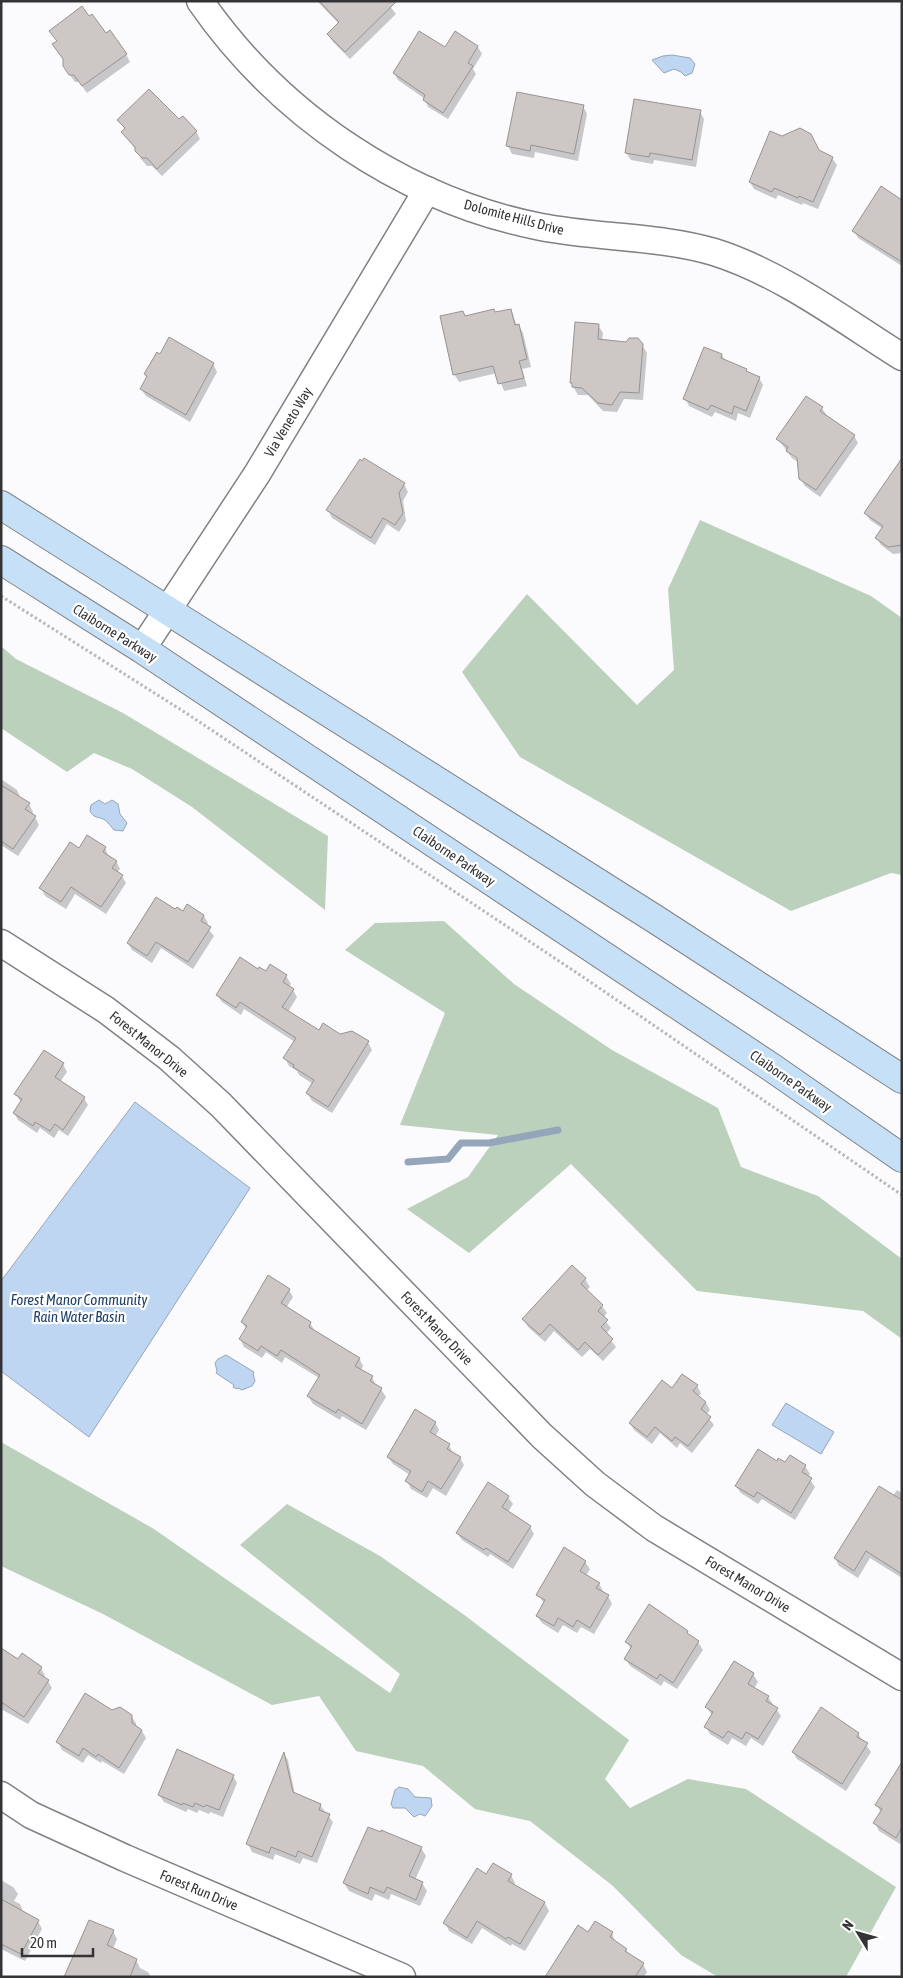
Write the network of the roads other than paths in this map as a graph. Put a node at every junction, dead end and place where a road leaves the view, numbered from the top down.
1 (200, 1) edge
2 (427, 190) junction
3 (902, 357) edge
4 (1, 505) edge
5 (1, 560) edge
6 (167, 610) junction
7 (142, 649) junction
8 (1, 943) edge
9 (902, 1079) edge
10 (902, 1158) edge
11 (902, 1677) edge
12 (1, 1794) edge
13 (402, 1977) edge

1 - 2 street, Dolomite Hills Drive
2 - 3 street, Dolomite Hills Drive
2 - 6 street, Via Veneto Way
4 - 6 main road
5 - 7 main road, Claiborne Parkway
6 - 7 street, Via Veneto Way
6 - 9 main road
7 - 10 main road, Claiborne Parkway
8 - 11 street, Forest Manor Drive
12 - 13 street, Forest Run Drive

